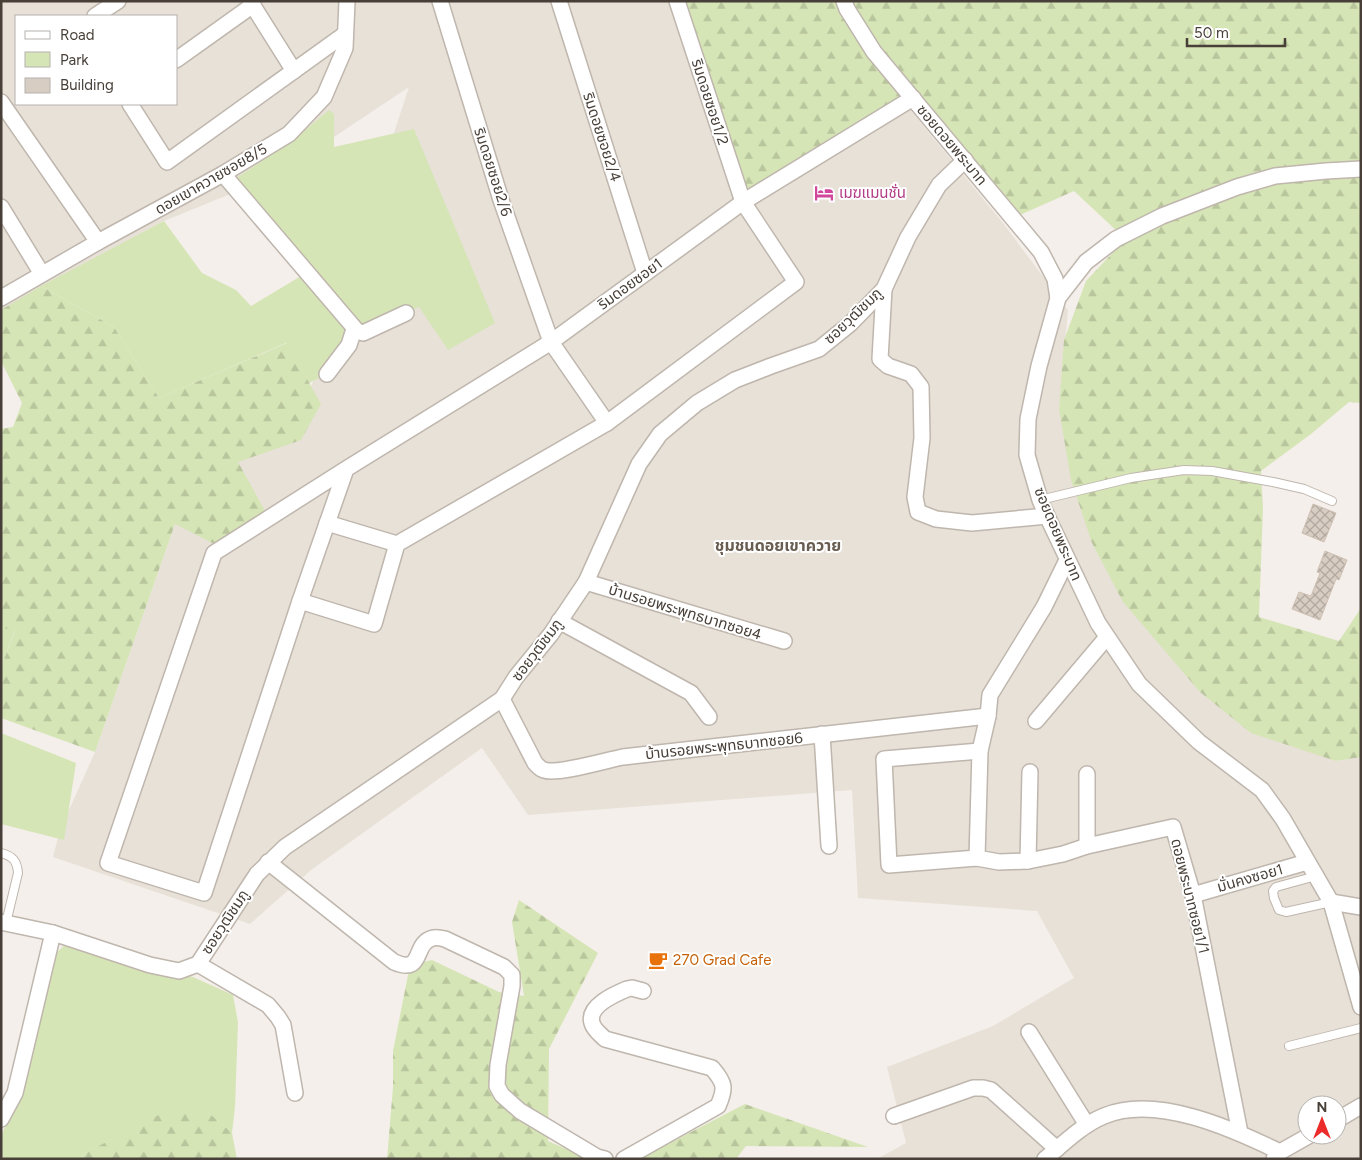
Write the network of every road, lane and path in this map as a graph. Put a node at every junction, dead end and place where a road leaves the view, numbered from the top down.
1 (118, 1) edge
2 (440, 1) edge
3 (559, 1) edge
4 (677, 1) edge
5 (844, 1) edge
6 (347, 2) edge
7 (252, 3) edge
8 (97, 15) edge
9 (346, 34) junction
10 (178, 58) edge
11 (294, 71) junction
12 (913, 98) junction
13 (1, 102) edge
14 (131, 105) edge
15 (965, 160) junction
16 (1361, 169) edge
17 (223, 174) junction
18 (743, 202) junction
19 (1, 207) edge
20 (98, 242) junction
21 (645, 273) junction
22 (42, 274) junction
23 (884, 289) junction
24 (1, 298) edge
25 (1058, 298) junction
26 (406, 313) dead end
27 (354, 329) junction
28 (551, 342) junction
29 (327, 374) dead end
30 (607, 423) junction
31 (346, 469) junction
32 (1040, 500) junction
33 (1332, 500) dead end
34 (1046, 516) junction
35 (327, 523) junction
36 (397, 544) junction
37 (1067, 560) junction
38 (586, 582) junction
39 (300, 601) junction
40 (559, 621) junction
41 (1107, 637) junction
42 (784, 641) dead end
43 (502, 700) junction
44 (988, 716) junction
45 (709, 717) dead end
46 (1036, 721) dead end
47 (822, 734) junction
48 (980, 751) junction
49 (1030, 772) dead end
50 (1087, 774) dead end
51 (829, 846) dead end
52 (1087, 846) junction
53 (1, 853) edge
54 (977, 858) junction
55 (1028, 861) junction
56 (268, 862) junction
57 (1307, 862) junction
58 (1316, 876) junction
59 (1193, 895) junction
60 (1331, 902) junction
61 (1361, 907) edge
62 (4, 922) edge
63 (52, 933) junction
64 (198, 964) junction
65 (643, 991) dead end
66 (1361, 1006) edge
67 (1361, 1028) edge
68 (1029, 1032) dead end
69 (1289, 1046) dead end
70 (295, 1093) dead end
71 (1361, 1106) edge
72 (1347, 1114) edge
73 (894, 1116) dead end
74 (1, 1119) edge
75 (1087, 1125) junction
76 (1240, 1133) junction
77 (1297, 1143) edge
78 (1058, 1149) junction
79 (1277, 1155) edge
80 (605, 1159) edge
81 (624, 1159) edge
82 (1046, 1159) edge

1 - 8 street
2 - 28 street, ริมดอยซอย2/6
3 - 21 street, ริมดอยซอย2/4
4 - 18 street, ริมดอยซอย1/2
5 - 12 street, ซอยดอยพระบาท
6 - 9 street, ดอยเขาควายซอย8/5
7 - 10 street
7 - 11 street
9 - 11 street
9 - 17 street, ดอยเขาควายซอย8/5
11 - 14 street
12 - 15 street, ซอยดอยพระบาท
12 - 18 street, ริมดอยซอย1
13 - 20 street
15 - 23 street, ซอยวุฒิชมภู
15 - 25 street, ซอยดอยพระบาท
16 - 25 street
17 - 20 street, ดอยเขาควายซอย8/5
17 - 27 street
18 - 21 street, ริมดอยซอย1
18 - 30 street, ริมดอยซอย1/2
19 - 22 street
20 - 22 street, ดอยเขาควายซอย8/5
21 - 28 street, ริมดอยซอย1
22 - 24 street, ดอยเขาควายซอย8/5
23 - 34 street
23 - 38 street, ซอยวุฒิชมภู
25 - 32 street, ซอยดอยพระบาท
26 - 27 street
27 - 29 street
28 - 30 street, ริมดอยซอย2/6
28 - 31 street, ริมดอยซอย1
30 - 36 street
31 - 35 street
31 - 39 street, ริมดอยซอย1
32 - 33 lane
32 - 34 street, ซอยดอยพระบาท
34 - 37 street, ซอยดอยพระบาท
35 - 36 street
35 - 39 street
36 - 39 street
37 - 41 street, ซอยดอยพระบาท
37 - 44 street
38 - 40 street, ซอยวุฒิชมภู
38 - 42 street, บ้านรอยพระพุทธบาทซอย4
40 - 43 street, ซอยวุฒิชมภู
40 - 45 street
41 - 46 street
41 - 57 street, ซอยดอยพระบาท
43 - 47 street, บ้านรอยพระพุทธบาทซอย6
43 - 56 street, ซอยวุฒิชมภู
44 - 47 street, บ้านรอยพระพุทธบาทซอย6
44 - 48 street
47 - 51 street
48 - 54 street
48 - 54 street, ดอยพระบาทซอย1/1
49 - 55 street
50 - 52 street
52 - 55 street, ดอยพระบาทซอย1/1
52 - 59 street, ดอยพระบาทซอย1/1
53 - 62 lane
54 - 55 street, ดอยพระบาทซอย1/1
56 - 64 street, ซอยวุฒิชมภู
56 - 80 street
57 - 58 street, ซอยดอยพระบาท
57 - 59 street, มั่นคงซอย1
58 - 60 street, ซอยดอยพระบาท
58 - 60 lane
59 - 76 street, ดอยพระบาทซอย1/1
60 - 61 street
60 - 66 street, ซอยดอยพระบาท
62 - 63 street, ซอยวุฒิชมภู
63 - 64 street, ซอยวุฒิชมภู
63 - 74 street
64 - 70 street
65 - 81 street
67 - 69 lane
68 - 75 street
71 - 72 street
73 - 78 street
75 - 76 street
75 - 78 street
76 - 79 street
77 - 79 street
78 - 82 street

